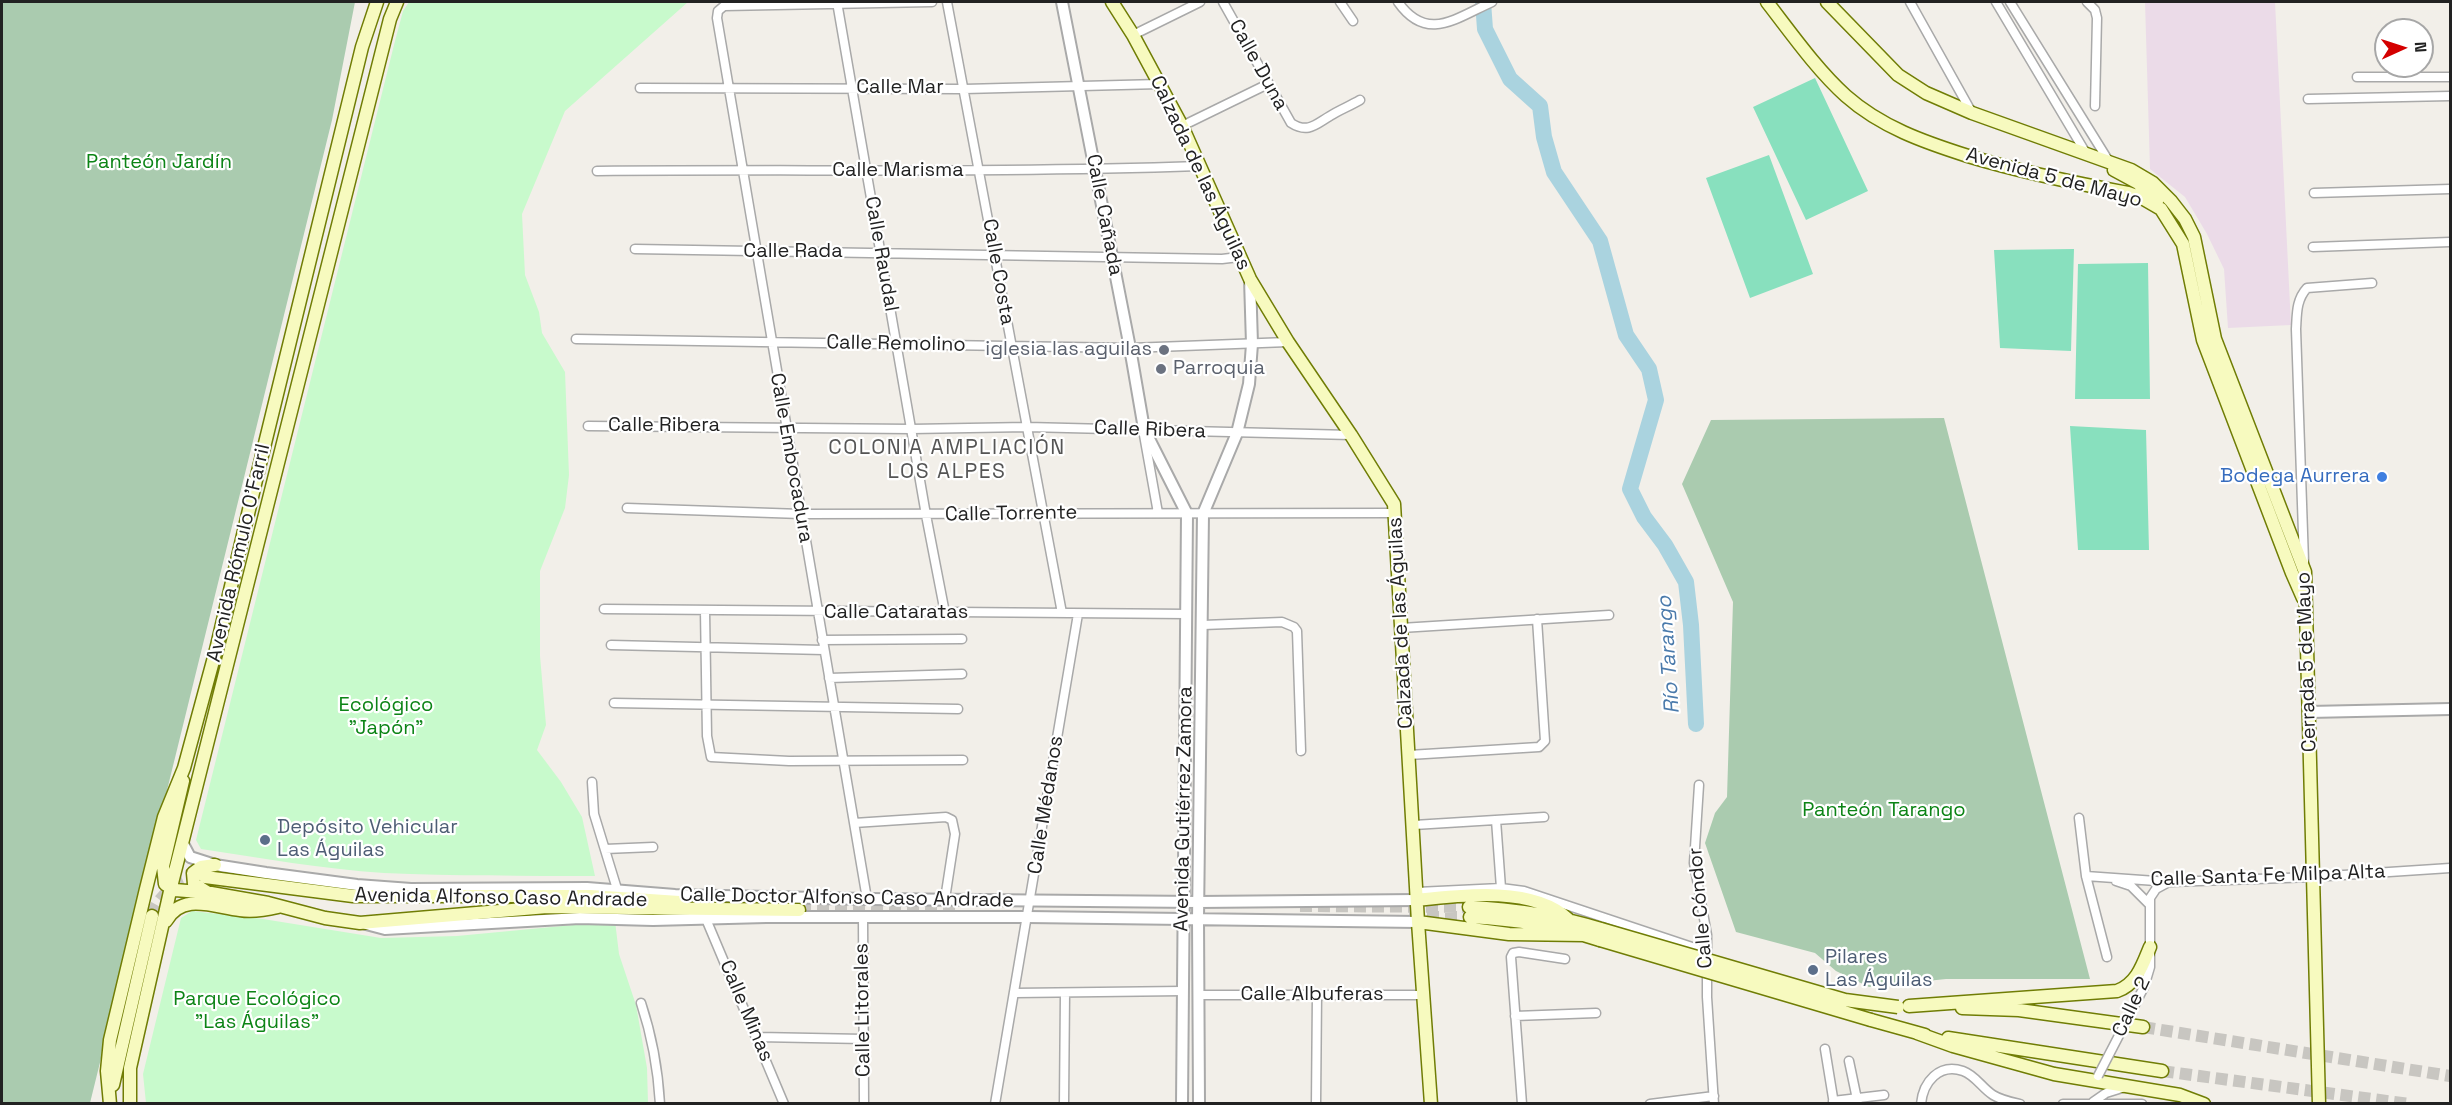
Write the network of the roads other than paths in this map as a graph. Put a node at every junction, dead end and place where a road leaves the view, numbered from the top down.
1 (377, 2) edge
2 (397, 2) edge
3 (932, 2) edge
4 (947, 2) edge
5 (1062, 2) edge
6 (1112, 2) edge
7 (1200, 2) edge
8 (1223, 2) edge
9 (1340, 2) edge
10 (1398, 2) edge
11 (1492, 2) edge
12 (1767, 2) edge
13 (1827, 2) edge
14 (1910, 2) edge
15 (1996, 2) edge
16 (2010, 2) edge
17 (2087, 2) edge
18 (837, 3) edge
19 (1353, 21) dead end
20 (1133, 35) junction
21 (2356, 77) dead end
22 (2451, 77) edge
23 (1160, 84) junction
24 (1268, 84) junction
25 (1079, 86) junction
26 (640, 88) dead end
27 (852, 88) junction
28 (730, 89) junction
29 (964, 89) junction
30 (2451, 96) edge
31 (2308, 99) dead end
32 (1360, 100) dead end
33 (2095, 106) dead end
34 (1972, 113) junction
35 (1182, 126) junction
36 (2087, 155) junction
37 (2108, 160) junction
38 (1199, 166) junction
39 (744, 169) junction
40 (1095, 169) junction
41 (597, 171) dead end
42 (867, 171) junction
43 (980, 171) junction
44 (2449, 189) edge
45 (2314, 193) dead end
46 (2161, 209) junction
47 (2451, 242) edge
48 (2313, 247) dead end
49 (635, 249) dead end
50 (757, 252) junction
51 (880, 253) junction
52 (996, 256) junction
53 (1111, 257) junction
54 (1239, 257) junction
55 (1250, 279) junction
56 (2372, 283) dead end
57 (576, 339) dead end
58 (771, 341) junction
59 (1288, 342) junction
60 (896, 344) junction
61 (1252, 344) junction
62 (1012, 346) junction
63 (1130, 348) junction
64 (2232, 400) junction
65 (588, 426) dead end
66 (786, 427) junction
67 (1027, 427) junction
68 (911, 429) junction
69 (1144, 429) junction
70 (1237, 433) junction
71 (1351, 435) junction
72 (627, 508) dead end
73 (1045, 512) junction
74 (1158, 513) junction
75 (1395, 513) junction
76 (801, 514) junction
77 (1187, 514) junction
78 (1203, 514) junction
79 (926, 515) junction
80 (2305, 572) junction
81 (2304, 599) junction
82 (604, 609) dead end
83 (705, 611) junction
84 (818, 613) junction
85 (945, 613) junction
86 (1062, 613) junction
87 (1078, 614) junction
88 (1187, 614) junction
89 (1609, 615) dead end
90 (1537, 619) junction
91 (1203, 625) junction
92 (1401, 628) junction
93 (822, 639) junction
94 (962, 639) dead end
95 (611, 645) dead end
96 (707, 646) junction
97 (824, 650) junction
98 (1186, 666) junction
99 (1202, 666) junction
100 (962, 674) dead end
101 (829, 678) junction
102 (614, 703) dead end
103 (708, 705) junction
104 (834, 707) junction
105 (201, 709) junction
106 (958, 709) dead end
107 (2451, 709) edge
108 (2309, 712) junction
109 (216, 715) junction
110 (1302, 751) dead end
111 (1409, 754) junction
112 (843, 760) junction
113 (963, 760) dead end
114 (184, 768) junction
115 (592, 782) dead end
116 (1699, 784) dead end
117 (1544, 817) dead end
118 (2079, 818) dead end
119 (1496, 820) junction
120 (854, 823) junction
121 (1413, 825) junction
122 (182, 842) junction
123 (653, 847) dead end
124 (606, 849) junction
125 (215, 866) junction
126 (2451, 868) edge
127 (2086, 876) junction
128 (2099, 876) junction
129 (205, 877) tunnel mouth
130 (2313, 878) junction
131 (2170, 882) junction
132 (171, 887) junction
133 (1501, 888) junction
134 (432, 889) junction
135 (476, 889) junction
136 (617, 889) junction
137 (211, 893) junction
138 (446, 896) junction
139 (465, 896) junction
140 (1417, 896) junction
141 (867, 899) junction
142 (945, 900) junction
143 (1030, 900) junction
144 (1184, 902) junction
145 (1198, 902) junction
146 (2149, 904) junction
147 (281, 907) junction
148 (152, 916) tunnel mouth
149 (863, 917) junction
150 (1028, 917) junction
151 (1183, 918) junction
152 (706, 919) junction
153 (1198, 919) junction
154 (1568, 919) junction
155 (360, 922) junction
156 (1418, 922) junction
157 (162, 927) junction
158 (1600, 934) junction
159 (1585, 935) junction
160 (2150, 947) junction
161 (1707, 952) junction
162 (2107, 957) dead end
163 (1565, 959) dead end
164 (1183, 991) junction
165 (1015, 993) junction
166 (1065, 993) junction
167 (1317, 994) junction
168 (1199, 995) junction
169 (1424, 995) junction
170 (641, 1003) dead end
171 (1903, 1007) junction
172 (1596, 1013) dead end
173 (1515, 1016) junction
174 (2143, 1027) tunnel mouth
175 (1917, 1034) junction
176 (758, 1038) junction
177 (864, 1039) junction
178 (1825, 1049) dead end
179 (1849, 1061) dead end
180 (2162, 1071) tunnel mouth
181 (2097, 1079) junction
182 (2124, 1087) junction
183 (1884, 1095) dead end
184 (1993, 1099) edge
185 (1714, 1100) edge
186 (1858, 1100) edge
187 (1834, 1102) edge
188 (2093, 1103) edge
189 (2142, 1103) edge
190 (111, 1104) edge
191 (130, 1104) edge
192 (660, 1104) edge
193 (784, 1104) edge
194 (864, 1104) edge
195 (995, 1104) edge
196 (1064, 1104) edge
197 (1182, 1104) edge
198 (1199, 1104) edge
199 (1316, 1104) edge
200 (1431, 1104) edge
201 (1522, 1104) edge
202 (1650, 1104) edge
203 (1921, 1104) edge
204 (2020, 1104) edge
205 (2063, 1104) edge
206 (2204, 1104) edge
207 (2319, 1104) edge

1 - 105 main road, Avenida Rómulo O'Farril
2 - 109 main road, Avenida Rómulo O'Farril
3 - 18 street
4 - 29 street, Calle Costa
5 - 25 street, Calle Cañada
6 - 20 main road, Calzada de las Águilas
7 - 20 street
8 - 24 street, Calle Duna
9 - 19 street
10 - 11 street
12 - 46 main road, Avenida 5 de Mayo
13 - 34 main road, Avenida 5 de Mayo
14 - 34 street
15 - 36 street
16 - 37 street
17 - 33 street
18 - 27 street, Calle Raudal
18 - 28 street, Calle Embocadura
20 - 23 main road, Calzada de las Águilas
21 - 22 street
23 - 25 street, Calle Mar
23 - 35 main road, Calzada de las Águilas
24 - 32 street, Calle Duna
24 - 35 street
25 - 29 street, Calle Mar
25 - 40 street, Calle Cañada
26 - 28 street, Calle Mar
27 - 28 street, Calle Mar
27 - 29 street, Calle Mar
27 - 42 street, Calle Raudal
28 - 39 street, Calle Embocadura
29 - 43 street, Calle Costa
30 - 31 street
34 - 36 main road, Avenida 5 de Mayo
35 - 38 main road, Calzada de las Águilas
36 - 37 main road, Avenida 5 de Mayo
36 - 46 main road
37 - 64 main road, Avenida 5 de Mayo
38 - 40 street, Calle Marisma
38 - 54 main road, Calzada de las Águilas
39 - 41 street, Calle Marisma
39 - 42 street, Calle Marisma
39 - 50 street, Calle Embocadura
40 - 43 street, Calle Marisma
40 - 53 street, Calle Cañada
42 - 43 street, Calle Marisma
42 - 51 street, Calle Raudal
43 - 52 street, Calle Costa
44 - 45 street
46 - 64 main road, Avenida 5 de Mayo
47 - 48 street
49 - 50 street, Calle Rada
50 - 51 street, Calle Rada
50 - 58 street, Calle Embocadura
51 - 52 street, Calle Rada
51 - 60 street, Calle Raudal
52 - 53 street, Calle Rada
52 - 62 street, Calle Costa
53 - 54 street, Calle Rada
53 - 63 street, Calle Cañada
54 - 55 main road, Calzada de las Águilas
55 - 59 main road, Calzada de las Águilas
55 - 61 street
56 - 80 street, Cerrada 5 de Mayo
57 - 58 street, Calle Remolino
58 - 60 street, Calle Remolino
58 - 66 street, Calle Embocadura
59 - 61 street, Calle Remolino
59 - 71 main road, Calzada de las Águilas
60 - 62 street, Calle Remolino
60 - 68 street, Calle Raudal
61 - 63 street, Calle Remolino
61 - 70 street
62 - 63 street, Calle Remolino
62 - 67 street, Calle Costa
63 - 69 street, Calle Cañada
64 - 80 main road, Avenida 5 de Mayo
64 - 81 main road, Avenida 5 de Mayo
65 - 66 street, Calle Ribera
66 - 68 street, Calle Ribera
66 - 76 street, Calle Embocadura
67 - 68 street, Calle Ribera
67 - 69 street, Calle Ribera
67 - 73 street, Calle Costa
68 - 79 street, Calle Raudal
69 - 70 street, Calle Ribera
69 - 74 street, Calle Cañada
69 - 77 street, Calle Cañada
70 - 71 street, Calle Ribera
70 - 78 street
71 - 75 main road, Calzada de las Águilas
72 - 76 street, Calle Torrente
73 - 74 street, Calle Torrente
73 - 79 street, Calle Torrente
73 - 86 street, Calle Costa
74 - 77 street, Calle Torrente
75 - 78 street, Calle Torrente
75 - 92 main road, Calzada de las Águilas
76 - 79 street, Calle Torrente
76 - 84 street, Calle Embocadura
77 - 78 street, Calle Torrente
77 - 88 street, Avenida Gutiérrez Zamora
78 - 91 street, Avenida Gutiérrez Zamora
79 - 85 street, Calle Raudal
80 - 81 main road, Cerrada 5 de Mayo
81 - 108 main road, Cerrada 5 de Mayo
82 - 83 street, Calle Cataratas
83 - 84 street, Calle Cataratas
83 - 96 street
84 - 85 street, Calle Cataratas
84 - 93 street, Calle Embocadura
85 - 86 street, Calle Cataratas
86 - 87 street, Calle Cataratas
87 - 88 street, Calle Cataratas
87 - 143 street, Calle Médanos
88 - 98 street, Avenida Gutiérrez Zamora
89 - 90 street
90 - 92 street
90 - 111 street
91 - 99 street, Avenida Gutiérrez Zamora
91 - 110 street
92 - 111 main road, Calzada de las Águilas
93 - 94 street
93 - 97 street, Calle Embocadura
95 - 96 street
96 - 97 street
96 - 103 street
97 - 101 street, Calle Embocadura
98 - 99 street
98 - 144 street, Avenida Gutiérrez Zamora
99 - 145 street, Avenida Gutiérrez Zamora
100 - 101 street
101 - 104 street, Calle Embocadura
102 - 103 street
103 - 104 street
103 - 112 street
104 - 106 street
104 - 112 street, Calle Embocadura
105 - 109 main road
105 - 114 main road, Avenida Rómulo O'Farril
107 - 108 street
108 - 130 main road, Cerrada 5 de Mayo
109 - 122 main road, Avenida Rómulo O'Farril
111 - 121 main road, Calzada de las Águilas
112 - 113 street
112 - 120 street, Calle Embocadura
114 - 132 main road
114 - 190 main road, Avenida Rómulo O'Farril
115 - 124 street
116 - 161 street, Calle Cóndor
117 - 119 street
118 - 127 street
119 - 121 street
119 - 133 street
120 - 141 street, Calle Embocadura
120 - 142 street
121 - 140 main road, Calzada de las Águilas
122 - 125 street, Calle Doctor Alfonso Caso Andrade
122 - 132 main road, Avenida Rómulo O'Farril
123 - 124 street
124 - 136 street
125 - 134 street, Calle Doctor Alfonso Caso Andrade
125 - 137 main road
126 - 130 street, Calle Santa Fe Milpa Alta
127 - 128 street, Calle Santa Fe Milpa Alta
127 - 162 street
128 - 131 street, Calle Santa Fe Milpa Alta
128 - 146 street
129 - 138 main road, Avenida Alfonso Caso Andrade
130 - 131 street, Calle Santa Fe Milpa Alta
130 - 207 main road, Cerrada 5 de Mayo
131 - 146 street
132 - 137 main road, Avenida Alfonso Caso Andrade
132 - 157 main road, Avenida Rómulo O'Farril
133 - 140 street
133 - 161 street
134 - 135 street, Calle Doctor Alfonso Caso Andrade
134 - 138 main road
135 - 136 street, Calle Doctor Alfonso Caso Andrade
135 - 139 main road
136 - 141 street, Calle Doctor Alfonso Caso Andrade
137 - 147 main road, Avenida Alfonso Caso Andrade
138 - 139 main road, Avenida Alfonso Caso Andrade
139 - 155 main road, Avenida Alfonso Caso Andrade
140 - 145 street, Calle Doctor Alfonso Caso Andrade
140 - 154 main road
140 - 156 main road, Calzada de las Águilas
141 - 142 street, Calle Doctor Alfonso Caso Andrade
142 - 143 street, Calle Doctor Alfonso Caso Andrade
143 - 144 street, Calle Doctor Alfonso Caso Andrade
143 - 150 street, Calle Médanos
144 - 145 street, Calle Doctor Alfonso Caso Andrade
144 - 151 street, Avenida Gutiérrez Zamora
145 - 153 street, Avenida Gutiérrez Zamora
146 - 160 street, Calle 2
147 - 155 main road, Avenida Alfonso Caso Andrade
147 - 157 main road
148 - 190 main road
149 - 150 street, Calle Doctor Alfonso Caso Andrade
149 - 152 street, Calle Doctor Alfonso Caso Andrade
149 - 177 street, Calle Litorales
150 - 151 street, Calle Doctor Alfonso Caso Andrade
150 - 165 street, Calle Médanos
151 - 153 street, Calle Doctor Alfonso Caso Andrade
151 - 164 street, Avenida Gutiérrez Zamora
152 - 155 street, Calle Doctor Alfonso Caso Andrade
152 - 176 street, Calle Minas
153 - 156 street, Calle Doctor Alfonso Caso Andrade
153 - 168 street, Avenida Gutiérrez Zamora
154 - 158 main road
154 - 159 main road
156 - 159 main road
156 - 169 main road, Calzada de las Águilas
157 - 191 main road, Avenida Rómulo O'Farril
158 - 159 main road
158 - 171 main road, bridge
158 - 175 main road, bridge
160 - 171 main road
160 - 181 street, Calle 2, bridge
161 - 185 street, Calle Cóndor
163 - 173 street
164 - 166 street
164 - 197 street, Avenida Gutiérrez Zamora
165 - 166 street
165 - 195 street, Calle Médanos
166 - 196 street
167 - 168 street, Calle Albuferas
167 - 169 street, Calle Albuferas
167 - 199 street
168 - 198 street, Avenida Gutiérrez Zamora
169 - 200 main road, Calzada de las Águilas
170 - 192 street
171 - 174 main road
172 - 173 street
173 - 201 street
175 - 180 main road
175 - 181 main road
176 - 177 street
176 - 193 street, Calle Minas
177 - 194 street, Calle Litorales
178 - 187 street
179 - 186 street
181 - 182 main road
181 - 188 street, Calle 2
182 - 188 street
182 - 206 main road
183 - 186 street
184 - 203 street
184 - 204 street
185 - 202 street
186 - 187 street
188 - 189 street
188 - 205 street

